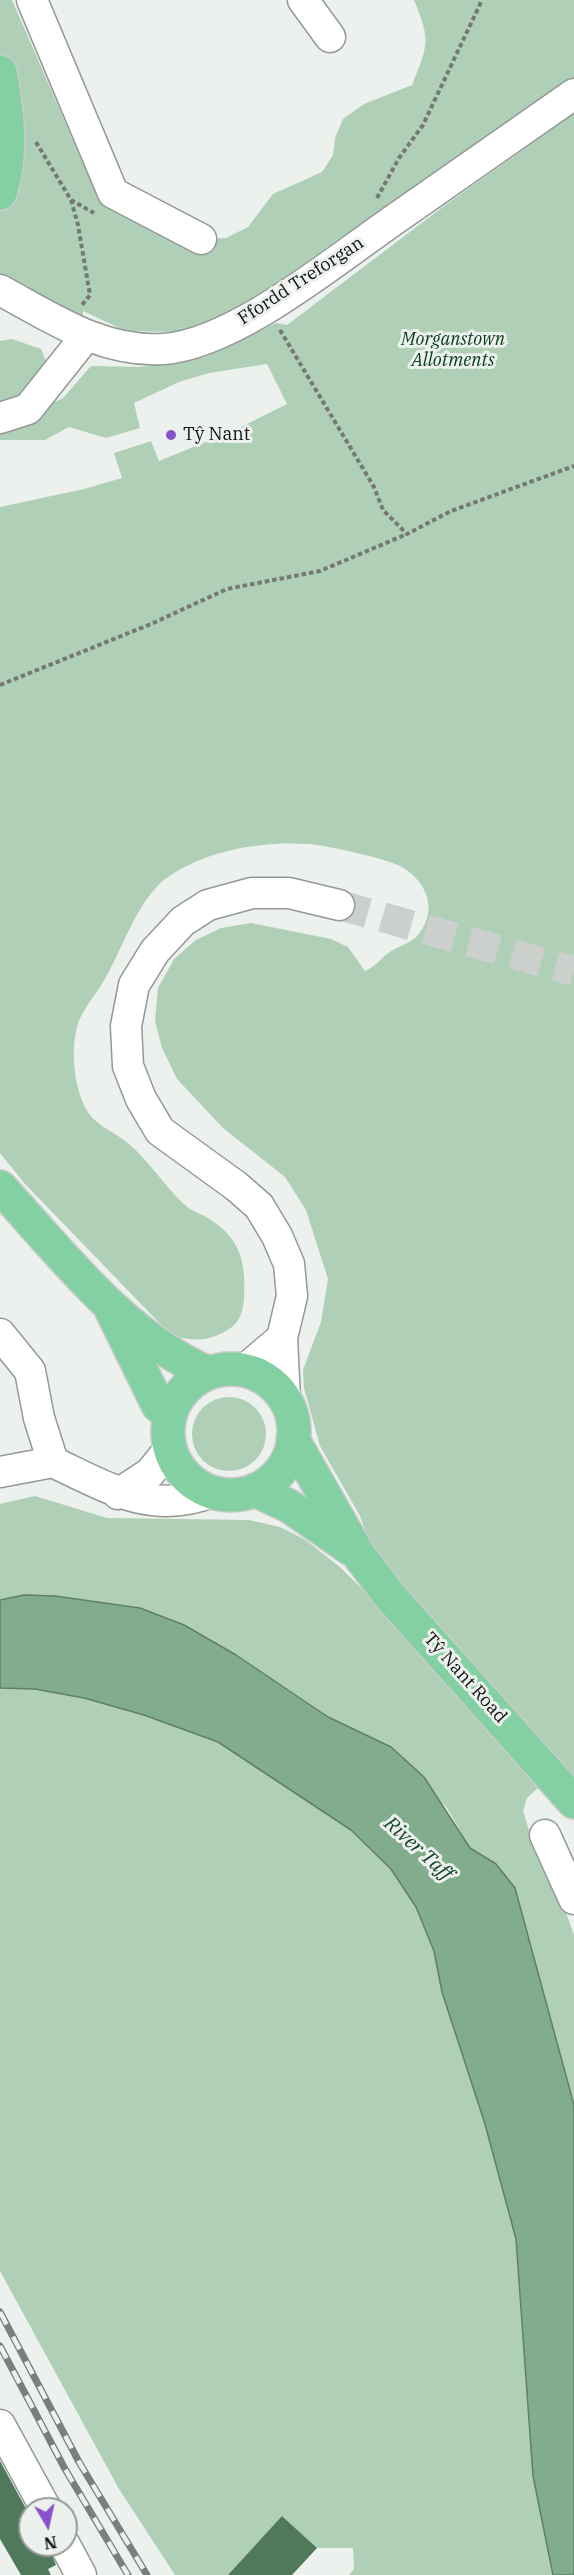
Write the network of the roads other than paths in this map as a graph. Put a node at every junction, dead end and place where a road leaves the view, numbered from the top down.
1 (32, 0) edge
2 (303, 0) edge
3 (330, 37) dead end
4 (0, 72) edge
5 (574, 94) edge
6 (0, 193) edge
7 (201, 239) dead end
8 (0, 290) edge
9 (77, 332) junction
10 (0, 418) edge
11 (339, 905) tunnel mouth
12 (0, 1187) edge
13 (109, 1305) junction
14 (0, 1334) edge
15 (282, 1338) junction
16 (243, 1371) junction
17 (208, 1373) junction
18 (285, 1399) junction
19 (170, 1416) junction
20 (293, 1440) junction
21 (170, 1448) junction
22 (53, 1462) junction
23 (0, 1472) edge
24 (255, 1490) junction
25 (212, 1492) junction
26 (118, 1494) junction
27 (358, 1554) junction
28 (574, 1802) edge
29 (545, 1836) dead end
30 (574, 1899) edge
31 (0, 2425) edge
32 (39, 2497) edge
33 (71, 2557) edge
34 (81, 2575) edge

1 - 7 street
2 - 3 street
4 - 6 main road
5 - 9 street, Ffordd Treforgan
8 - 9 street, Ffordd Treforgan
9 - 10 street
11 - 15 street
12 - 13 main road
13 - 17 main road
13 - 19 main road
14 - 22 street
15 - 16 street
15 - 18 street
16 - 17 main road
16 - 18 main road
17 - 19 main road
18 - 20 main road, Tŷ Nant Road
19 - 21 main road
20 - 24 main road, Tŷ Nant Road
20 - 27 main road, Tŷ Nant Road
21 - 25 main road
21 - 26 street
22 - 23 street
22 - 26 street
24 - 25 main road
24 - 27 main road, Tŷ Nant Road
25 - 26 street
27 - 28 main road, Tŷ Nant Road
29 - 30 street
31 - 32 street
33 - 34 street

